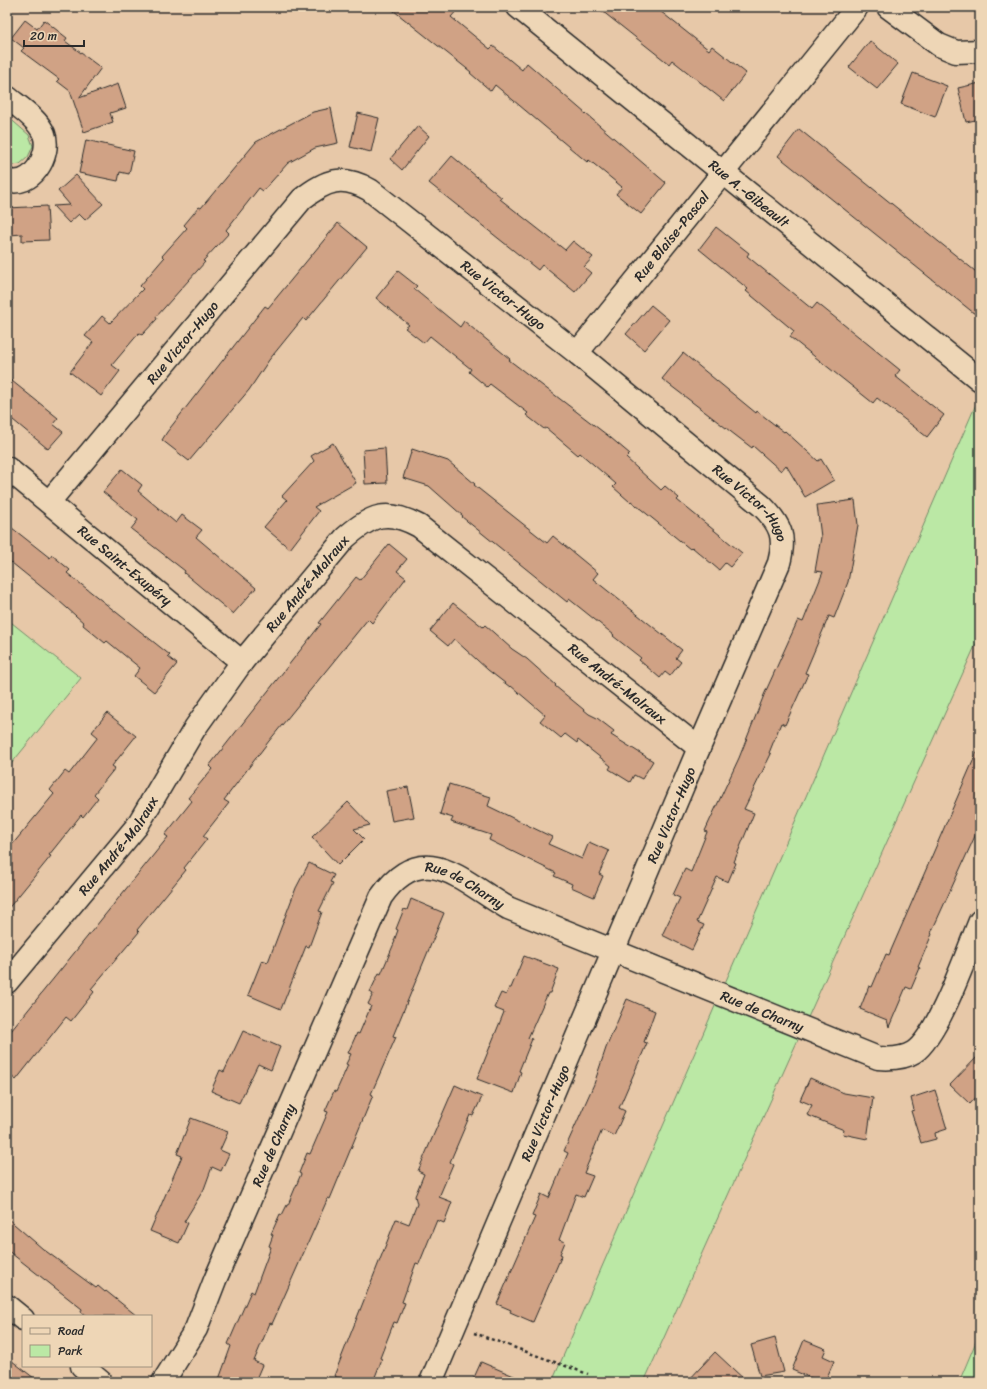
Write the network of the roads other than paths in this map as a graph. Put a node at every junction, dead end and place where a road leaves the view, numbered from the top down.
1 (518, 7) edge
2 (856, 7) edge
3 (888, 7) edge
4 (980, 50) edge
5 (7, 97) edge
6 (723, 172) junction
7 (7, 180) edge
8 (577, 353) junction
9 (980, 380) edge
10 (7, 468) edge
11 (49, 502) junction
12 (242, 662) junction
13 (699, 748) junction
14 (980, 921) edge
15 (613, 951) junction
16 (7, 982) edge
17 (7, 1306) edge
18 (22, 1318) edge
19 (83, 1367) edge
20 (101, 1382) edge
21 (163, 1382) edge
22 (432, 1382) edge

1 - 6 street, Rue A.-Gibeault
2 - 6 street, Rue Blaise-Pascal
3 - 4 street
5 - 7 street
6 - 8 street, Rue Blaise-Pascal
6 - 9 street, Rue A.-Gibeault
8 - 11 street, Rue Victor-Hugo
8 - 13 street, Rue Victor-Hugo
10 - 11 street, Rue Saint-Exupéry
11 - 12 street, Rue Saint-Exupéry
12 - 13 street, Rue André-Malraux
12 - 16 street, Rue André-Malraux
13 - 15 street, Rue Victor-Hugo
14 - 15 street, Rue de Charny
15 - 21 street, Rue de Charny
15 - 22 street, Rue Victor-Hugo
17 - 18 street
19 - 20 street

